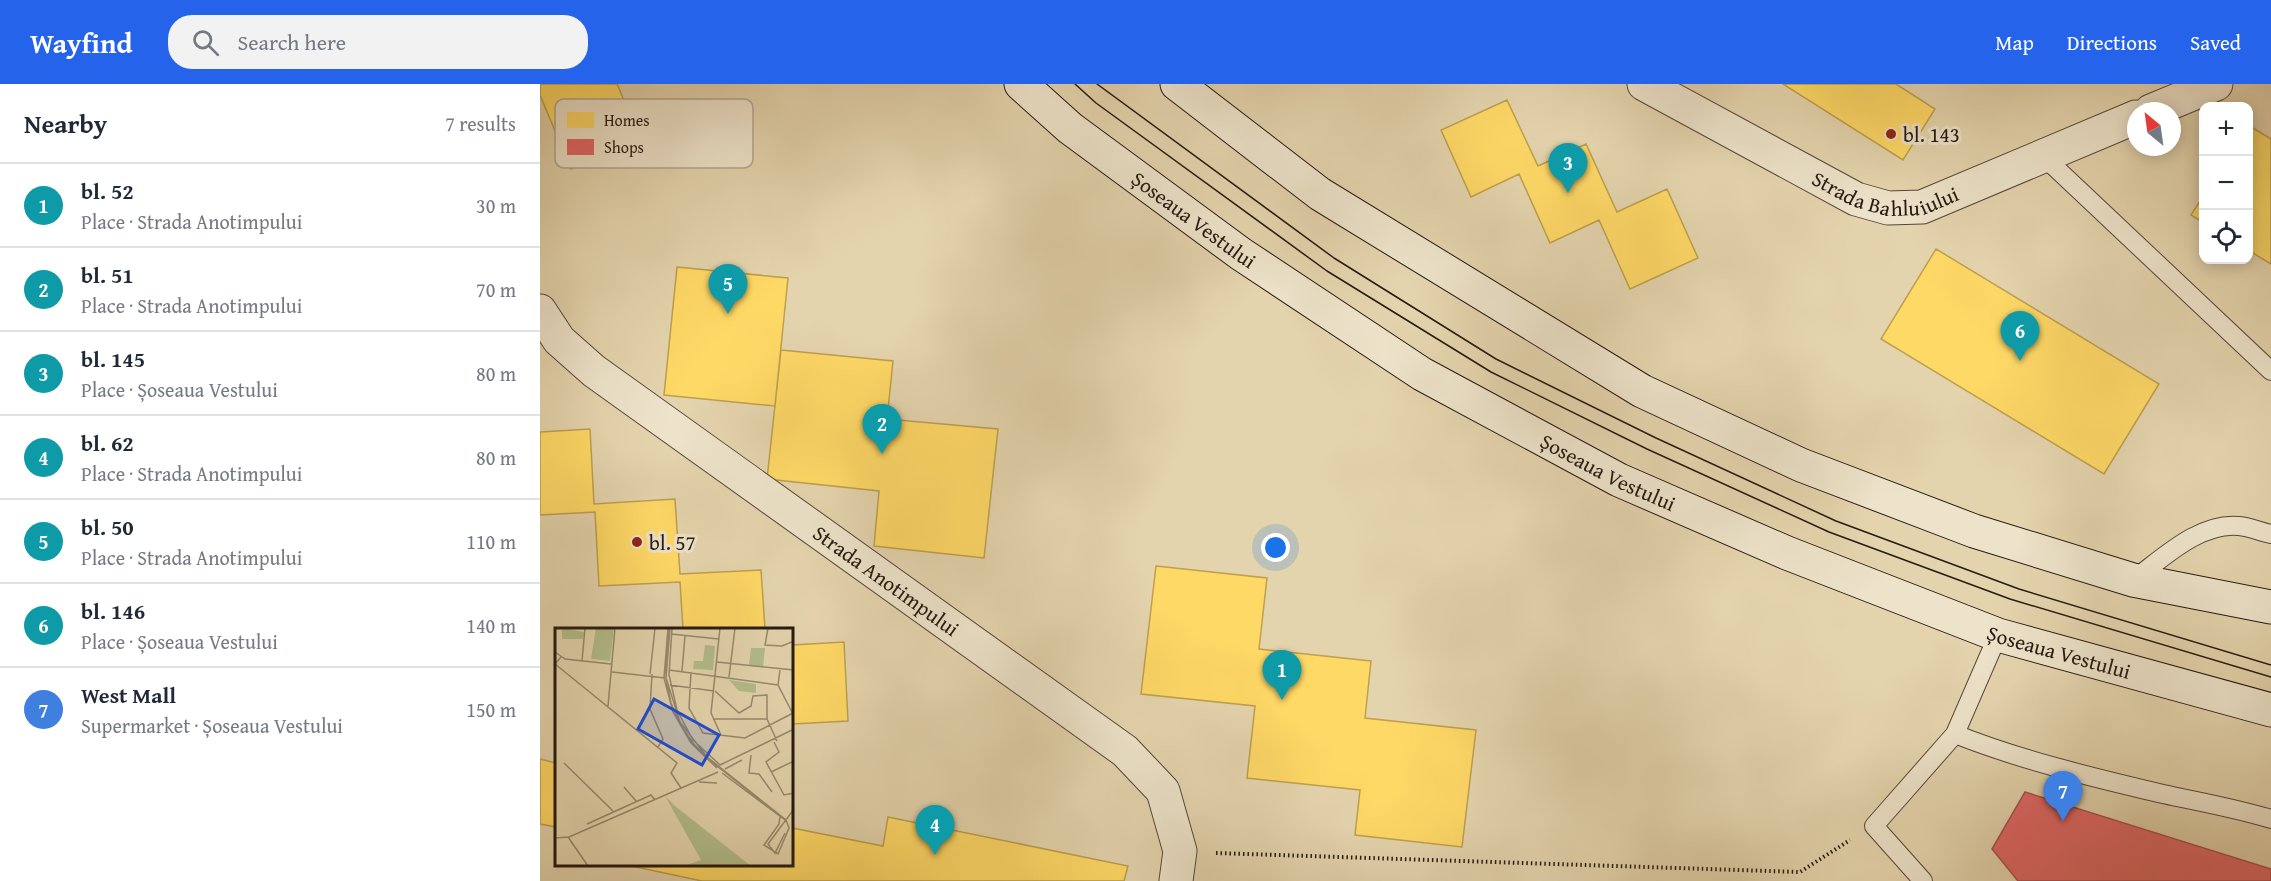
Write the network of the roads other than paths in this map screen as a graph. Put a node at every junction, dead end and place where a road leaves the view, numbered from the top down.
1 (1021, 84) edge
2 (1177, 84) edge
3 (1644, 84) edge
4 (2216, 84) edge
5 (2173, 102) edge
6 (2127, 121) edge
7 (2043, 156) junction
8 (540, 311) edge
9 (2271, 371) edge
10 (2271, 534) edge
11 (2133, 580) junction
12 (2271, 607) edge
13 (1998, 635) junction
14 (2271, 710) edge
15 (1955, 734) junction
16 (2271, 819) edge
17 (1178, 866) edge
18 (1923, 881) edge

1 - 13 main road, Șoseaua Vestului
2 - 11 main road
3 - 7 main road, Strada Bahluiului
4 - 5 main road
6 - 7 main road, Strada Bahluiului
7 - 9 lane
8 - 17 main road, Strada Anotimpului
10 - 11 lane
11 - 12 main road
13 - 14 main road, Șoseaua Vestului
13 - 15 lane
15 - 16 lane
15 - 18 lane

